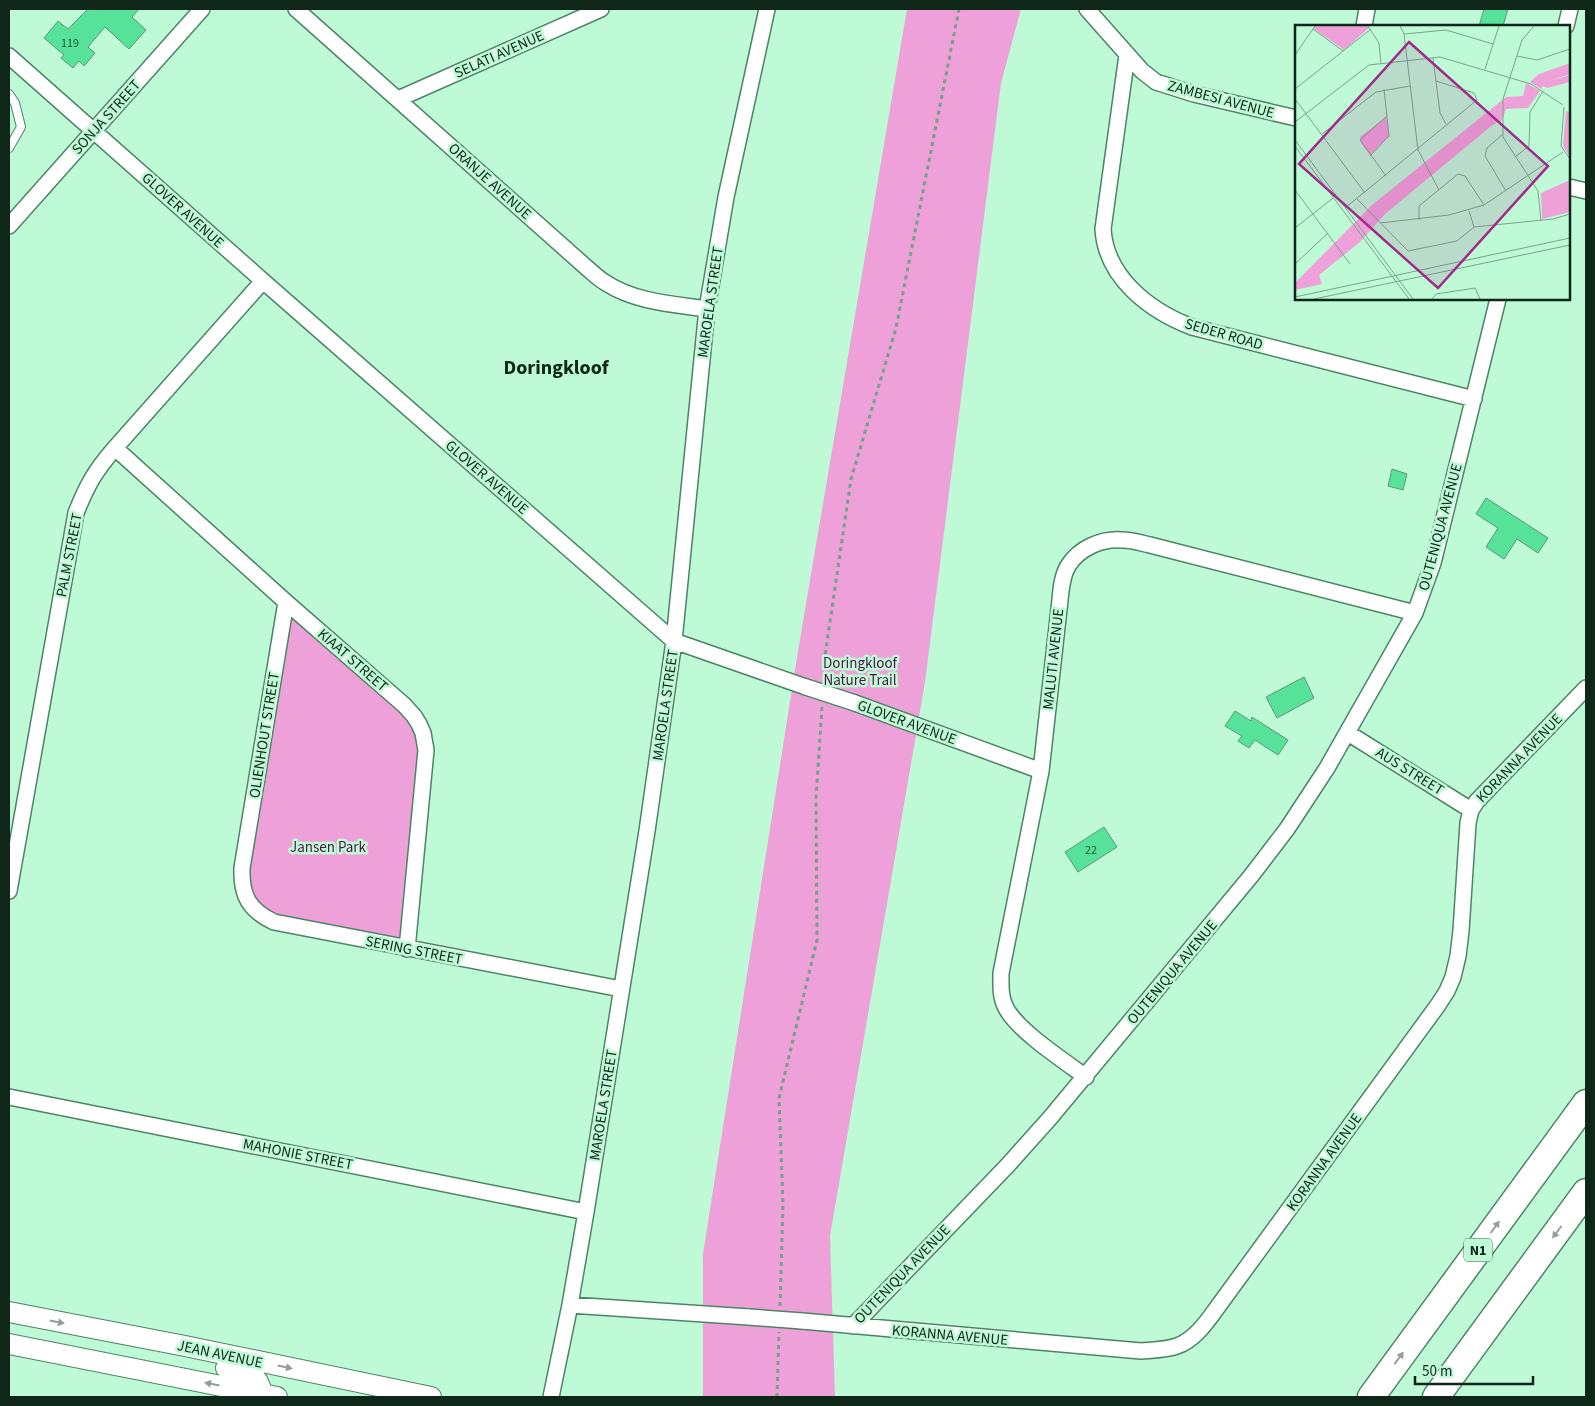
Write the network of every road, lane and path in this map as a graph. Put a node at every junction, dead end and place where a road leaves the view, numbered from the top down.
1 (202, 9) edge
2 (296, 9) edge
3 (601, 9) edge
4 (1087, 9) edge
5 (1367, 9) edge
6 (1570, 9) edge
7 (767, 10) edge
8 (1364, 25) edge
9 (1566, 25) edge
10 (1127, 55) junction
11 (9, 56) edge
12 (9, 94) edge
13 (398, 99) junction
14 (1295, 118) edge
15 (94, 131) junction
16 (9, 148) edge
17 (1570, 187) edge
18 (1586, 191) edge
19 (11, 218) edge
20 (263, 281) junction
21 (1498, 300) edge
22 (707, 309) junction
23 (1474, 399) junction
24 (115, 448) junction
25 (286, 602) junction
26 (1415, 613) junction
27 (674, 641) junction
28 (1586, 688) edge
29 (1348, 733) junction
30 (1041, 771) junction
31 (1471, 810) junction
32 (242, 868) joint
33 (9, 891) edge
34 (407, 949) junction
35 (621, 989) junction
36 (1086, 1076) junction
37 (9, 1097) edge
38 (1586, 1103) edge
39 (1586, 1192) edge
40 (586, 1212) junction
41 (570, 1305) junction
42 (9, 1312) edge
43 (853, 1326) junction
44 (145, 1339) junction
45 (9, 1344) edge
46 (269, 1396) edge
47 (430, 1397) edge
48 (551, 1397) edge
49 (1370, 1397) edge
50 (1436, 1397) edge

1 - 15 street, SONJA STREET
2 - 13 street, ORANJE AVENUE
3 - 13 street, SELATI AVENUE
4 - 10 street, ZAMBESI AVENUE
5 - 8 street
6 - 9 street
7 - 22 street, MAROELA STREET
10 - 14 street, ZAMBESI AVENUE
10 - 23 street, SEDER ROAD
11 - 15 street, GLOVER AVENUE
12 - 16 lane
13 - 22 street, ORANJE AVENUE
15 - 19 street, SONJA STREET
15 - 20 street, GLOVER AVENUE
17 - 18 street
20 - 24 street, PALM STREET
20 - 27 street, GLOVER AVENUE
21 - 23 street, OUTENIQUA AVENUE
22 - 27 street, MAROELA STREET
23 - 26 street, OUTENIQUA AVENUE
24 - 25 street, KIAAT STREET
24 - 33 street, PALM STREET
25 - 32 street, OLIENHOUT STREET
25 - 34 street, KIAAT STREET
26 - 29 street, OUTENIQUA AVENUE
26 - 30 street, MALUTI AVENUE
27 - 30 street, GLOVER AVENUE, bridge
27 - 35 street, MAROELA STREET
28 - 31 street, KORANNA AVENUE
29 - 31 street, AUS STREET
29 - 36 street, OUTENIQUA AVENUE
30 - 36 street, MALUTI AVENUE
31 - 43 street, KORANNA AVENUE
32 - 34 street, SERING STREET
34 - 35 street, SERING STREET
35 - 40 street, MAROELA STREET
36 - 43 street, OUTENIQUA AVENUE
37 - 40 street, MAHONIE STREET
49 -> 38 highway, N1
39 -> 50 highway
40 - 41 street, MAROELA STREET
41 - 43 street, OUTENIQUA AVENUE, bridge
41 - 48 street, MAROELA STREET
42 -> 44 main road, JEAN AVENUE
44 - 46 main road
44 -> 47 main road, JEAN AVENUE
46 -> 45 main road, JEAN AVENUE

